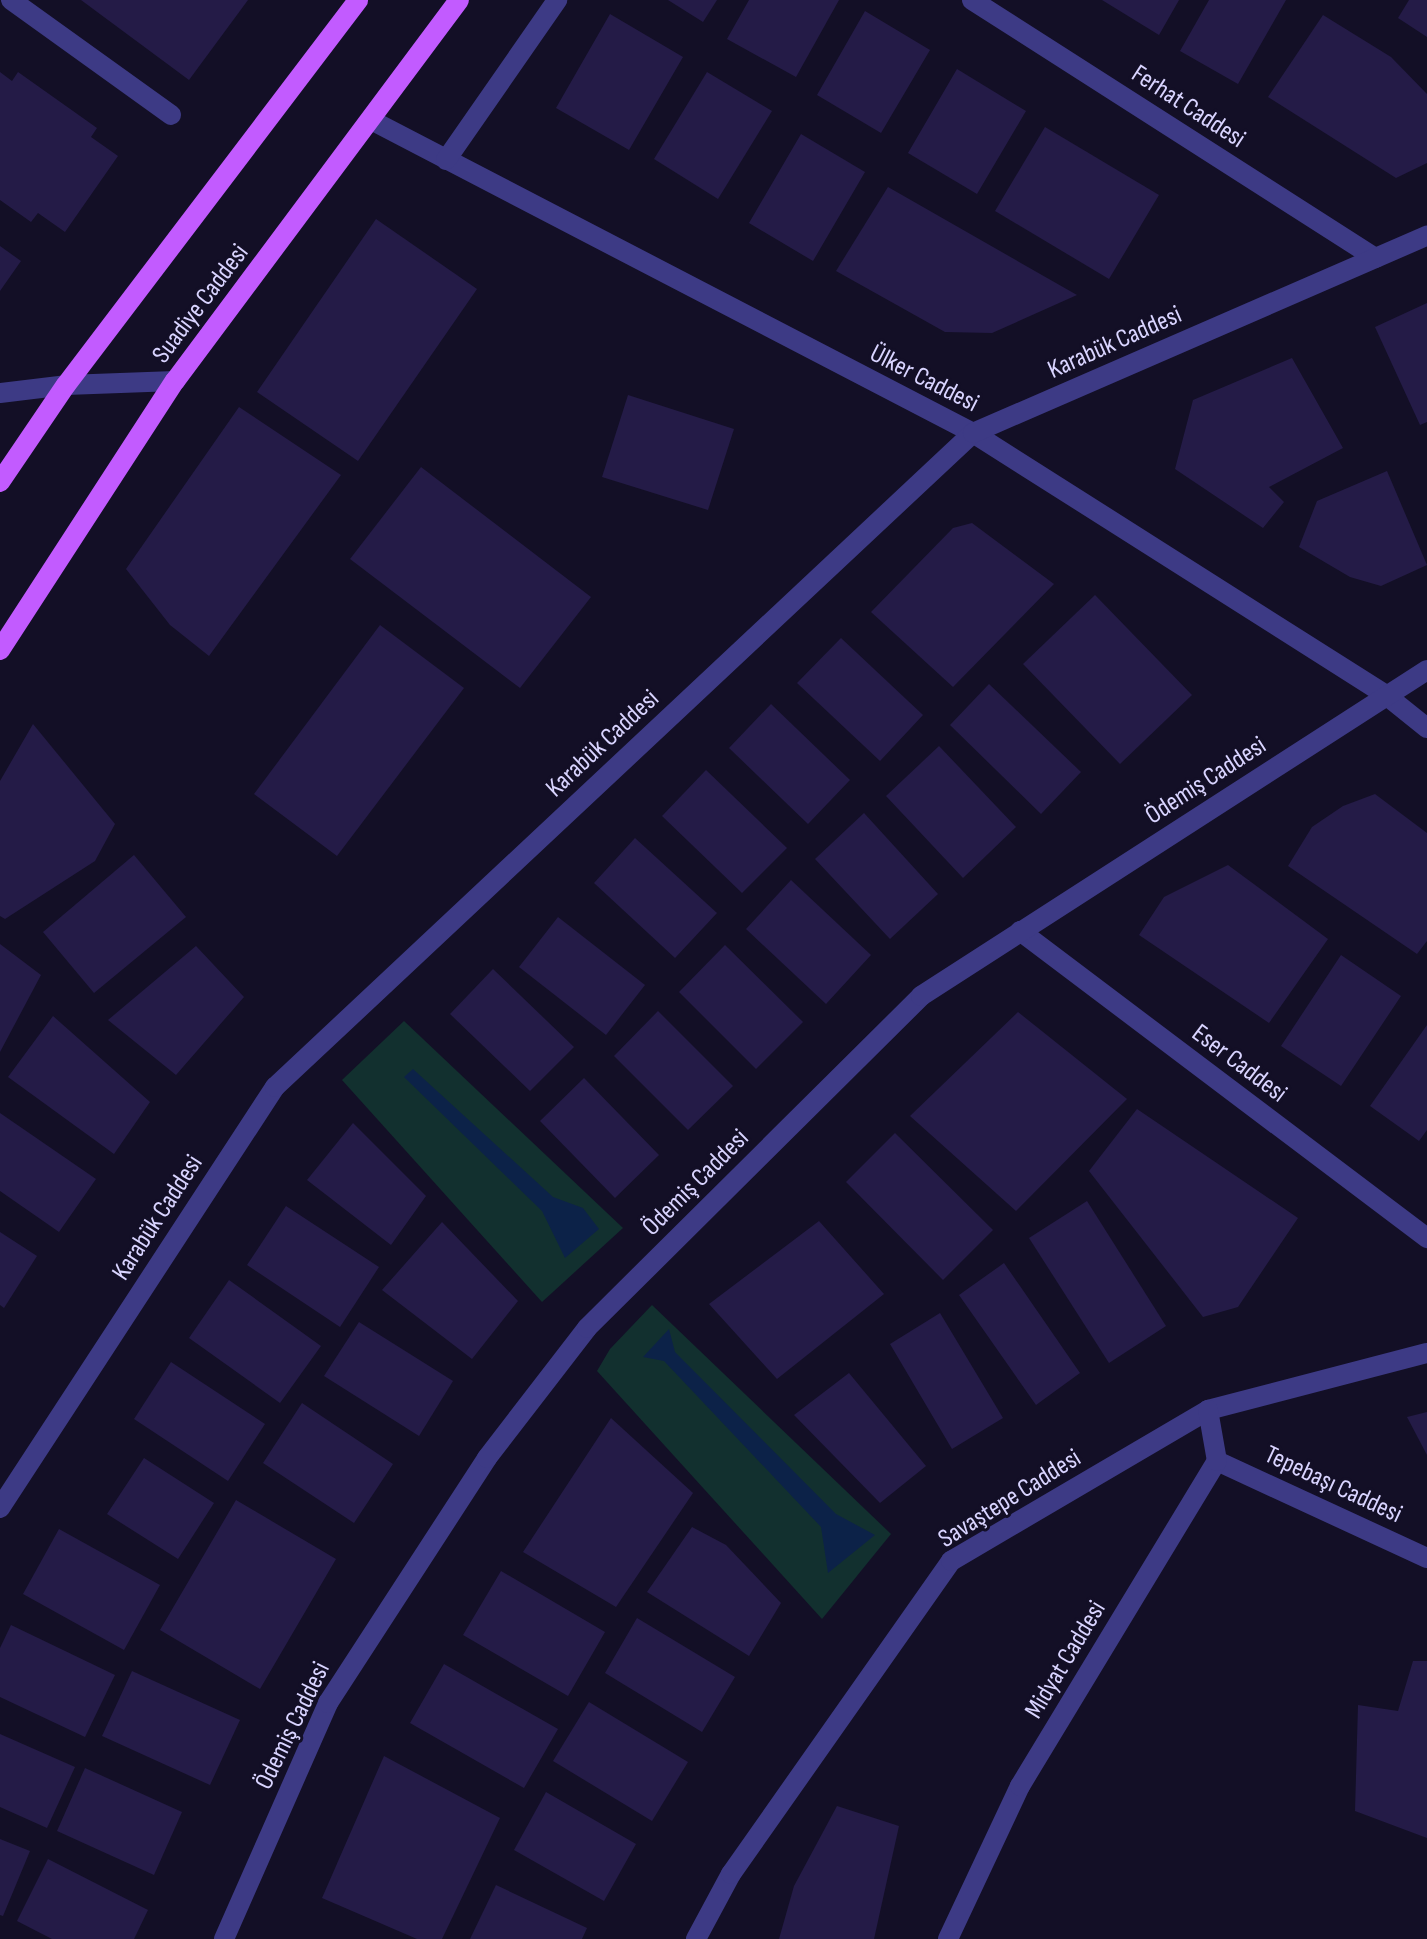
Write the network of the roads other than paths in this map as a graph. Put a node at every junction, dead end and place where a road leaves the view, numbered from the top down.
1 (11, 0) edge
2 (358, 0) edge
3 (459, 0) edge
4 (557, 0) edge
5 (972, 0) edge
6 (171, 115) dead end
7 (371, 120) junction
8 (446, 160) junction
9 (1427, 236) edge
10 (1376, 258) junction
11 (175, 381) junction
12 (66, 385) junction
13 (0, 393) edge
14 (973, 433) junction
15 (0, 482) edge
16 (0, 650) edge
17 (1427, 670) edge
18 (1387, 696) junction
19 (1427, 728) edge
20 (1020, 931) junction
21 (1427, 1238) edge
22 (1427, 1353) edge
23 (1208, 1410) junction
24 (1217, 1461) junction
25 (0, 1508) edge
26 (1427, 1558) edge
27 (224, 1939) edge
28 (696, 1939) edge
29 (948, 1939) edge

1 - 6 street
2 - 12 main road
3 - 7 main road, Suadiye Caddesi
4 - 8 street
5 - 10 street, Ferhat Caddesi
7 - 8 street, Ülker Caddesi
7 - 11 main road, Suadiye Caddesi
8 - 14 street, Ülker Caddesi
9 - 10 street, Karabük Caddesi
10 - 14 street, Karabük Caddesi
11 - 12 street
11 - 16 main road, Suadiye Caddesi
12 - 13 street
12 - 15 main road
14 - 18 street, Ülker Caddesi
14 - 25 street, Karabük Caddesi
17 - 18 street, Ödemiş Caddesi
18 - 19 street, Ülker Caddesi
18 - 20 street, Ödemiş Caddesi
20 - 21 street, Eser Caddesi
20 - 27 street, Ödemiş Caddesi
22 - 23 street, Savaştepe Caddesi
23 - 24 street
23 - 28 street, Savaştepe Caddesi
24 - 26 street, Tepebaşı Caddesi
24 - 29 street, Midyat Caddesi

